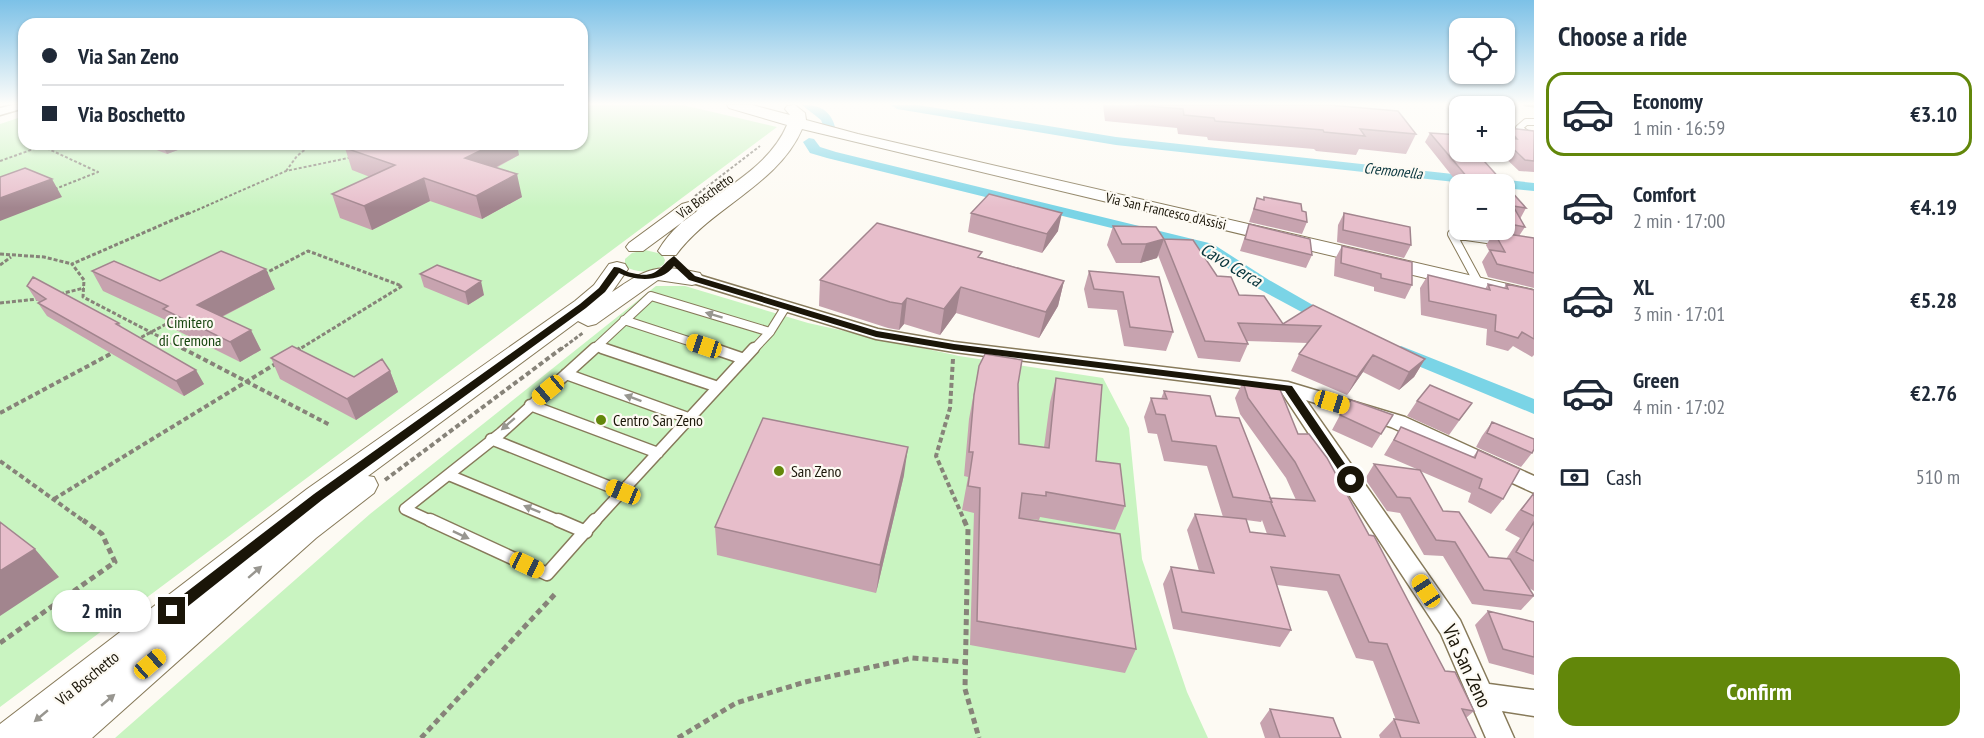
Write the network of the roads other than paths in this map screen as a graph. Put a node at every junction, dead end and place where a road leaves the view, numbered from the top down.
1 (778, 139) edge
2 (787, 139) edge
3 (868, 139) edge
4 (1511, 243) edge
5 (626, 258) junction
6 (663, 265) junction
7 (692, 278) joint
8 (1479, 284) junction
9 (1534, 297) edge
10 (786, 308) junction
11 (624, 320) junction
12 (771, 332) junction
13 (598, 347) junction
14 (744, 359) junction
15 (566, 374) junction
16 (718, 387) junction
17 (1288, 388) junction
18 (530, 405) junction
19 (688, 418) junction
20 (491, 439) junction
21 (658, 453) junction
22 (451, 476) junction
23 (1534, 485) edge
24 (623, 492) junction
25 (586, 532) junction
26 (1481, 695) junction
27 (1534, 703) edge
28 (14, 738) edge
29 (63, 738) edge
30 (1500, 738) edge

1 - 5 street, Via Boschetto
2 - 6 street, Via Boschetto
3 - 8 street, Via San Francesco d'Assisi
4 - 8 lane
5 - 6 street
5 - 6 street
5 -> 28 street, Via Boschetto
6 - 7 street
29 -> 6 street, Via Boschetto
7 - 10 street
8 - 9 street, Via San Francesco d'Assisi
10 - 12 lane
10 - 17 street
12 -> 11 lane
11 - 13 lane
11 - 14 lane
12 - 14 lane
13 - 15 lane
13 - 16 lane
14 - 16 lane
15 - 18 lane
19 -> 15 lane
16 - 19 lane
17 - 23 street
17 - 26 street, Via San Zeno
18 -> 20 lane
18 - 21 lane
19 - 21 lane
20 - 22 lane
20 - 24 lane
21 - 24 lane
25 -> 22 lane
22 -> 25 lane
24 - 25 lane
26 - 27 street
26 - 30 street, Via San Zeno

